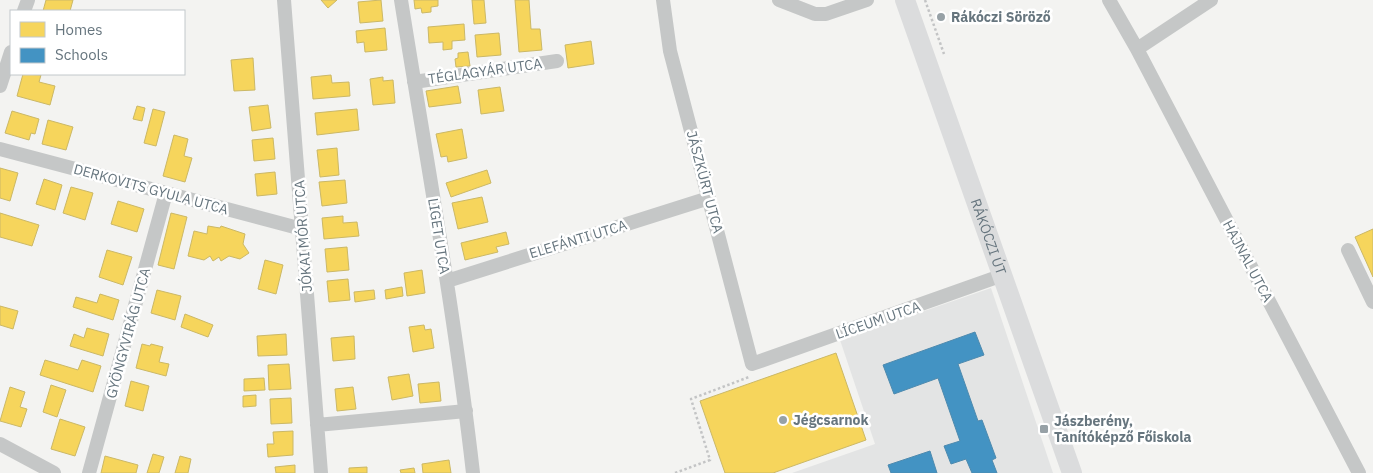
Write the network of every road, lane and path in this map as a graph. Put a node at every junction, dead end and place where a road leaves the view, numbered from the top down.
1 (286, 0) edge
2 (401, 0) edge
3 (663, 0) edge
4 (779, 0) edge
5 (868, 0) edge
6 (905, 0) edge
7 (1109, 0) edge
8 (1211, 0) edge
9 (1137, 49) junction
10 (10, 55) edge
11 (557, 61) dead end
12 (414, 82) junction
13 (0, 86) edge
14 (0, 149) edge
15 (166, 193) junction
16 (709, 198) junction
17 (302, 229) junction
18 (1348, 250) dead end
19 (1003, 275) junction
20 (447, 281) junction
21 (1373, 302) edge
22 (753, 370) junction
23 (466, 411) junction
24 (317, 425) junction
25 (0, 444) edge
26 (54, 473) edge
27 (89, 473) edge
28 (321, 473) edge
29 (473, 473) edge
30 (675, 473) edge
31 (1072, 473) edge
32 (1359, 473) edge

1 - 17 street, JÓKAI MÓR UTCA
2 - 12 street, LIGET UTCA
3 - 16 street, JÁSZKÜRT UTCA
4 - 5 street
6 - 19 street, RÁKÓCZI ÚT
7 - 9 street, HAJNAL UTCA
8 - 9 street
9 - 32 street, HAJNAL UTCA
10 - 13 street
11 - 12 street, TÉGLAGYÁR UTCA
12 - 20 street, LIGET UTCA
14 - 15 street, DERKOVITS GYULA UTCA
15 - 17 street, DERKOVITS GYULA UTCA
15 - 27 street, GYÖNGYVIRÁG UTCA
16 - 20 street, ELEFÁNTI UTCA
16 - 22 street, JÁSZKÜRT UTCA
17 - 24 street, JÓKAI MÓR UTCA
18 - 21 street
19 - 22 street, LÍCEUM UTCA
19 - 31 street, RÁKÓCZI ÚT
20 - 23 street, LIGET UTCA
22 - 30 path
23 - 24 street
23 - 29 street, LIGET UTCA
24 - 28 street, JÓKAI MÓR UTCA
25 - 26 street

